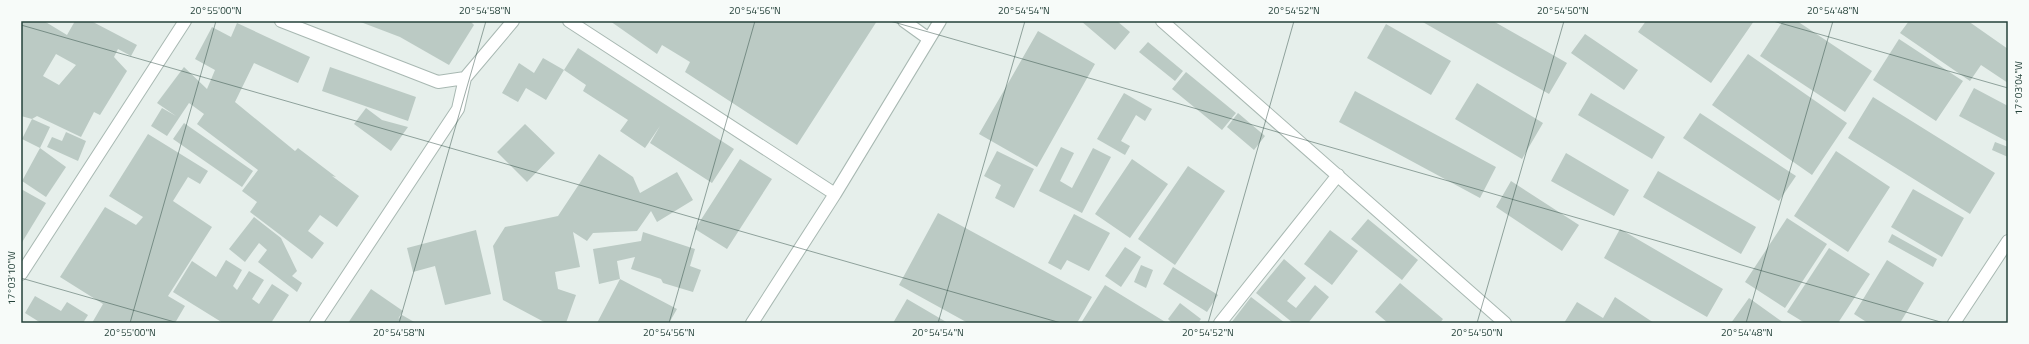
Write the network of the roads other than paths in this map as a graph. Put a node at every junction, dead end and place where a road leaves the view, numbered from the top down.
1 (186, 21) edge
2 (281, 21) edge
3 (513, 21) edge
4 (569, 21) edge
5 (904, 21) edge
6 (940, 21) edge
7 (1162, 21) edge
8 (929, 39) junction
9 (465, 78) junction
10 (1338, 175) junction
11 (835, 194) junction
12 (2008, 241) edge
13 (21, 274) edge
14 (316, 323) edge
15 (752, 323) edge
16 (1220, 323) edge
17 (1505, 323) edge
18 (1954, 323) edge

1 - 13 street
2 - 9 street
3 - 9 street
4 - 11 street
5 - 8 street
6 - 8 street
7 - 10 street
8 - 11 street
9 - 14 street
10 - 16 street
10 - 17 street
11 - 15 street
12 - 18 street

